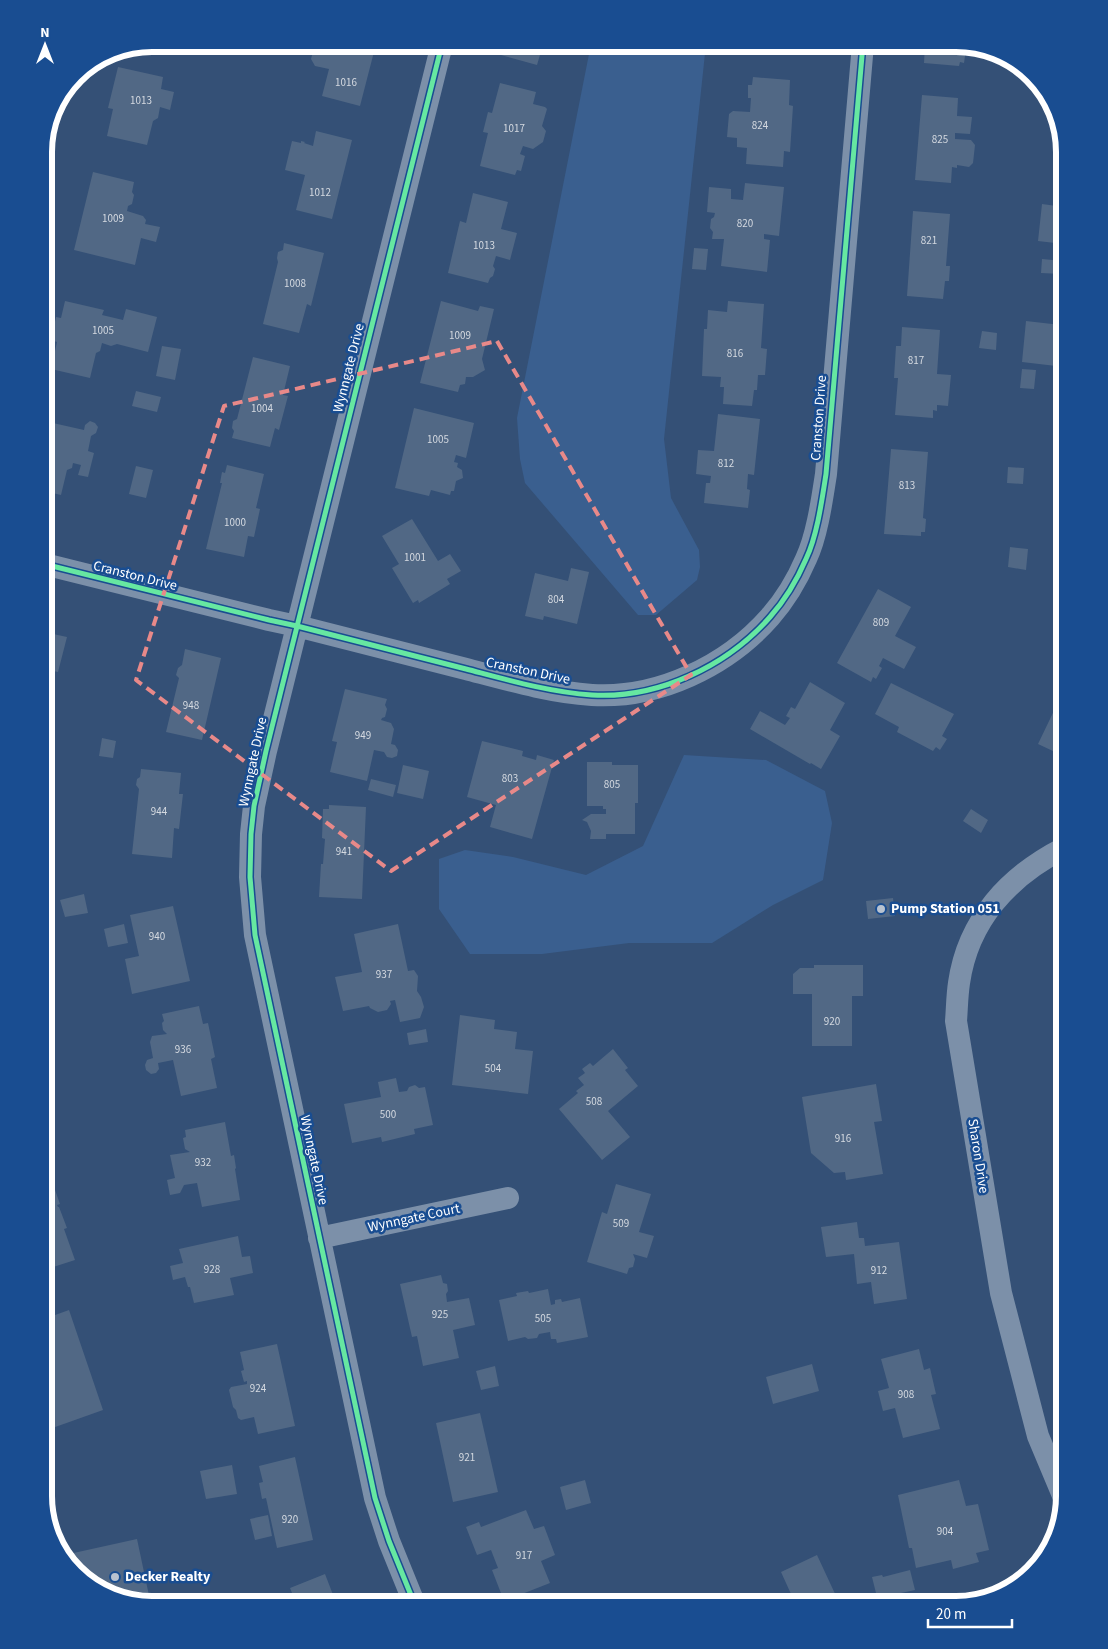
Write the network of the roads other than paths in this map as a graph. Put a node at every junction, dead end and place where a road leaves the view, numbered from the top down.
1 (440, 53) edge
2 (861, 53) edge
3 (53, 566) edge
4 (297, 626) junction
5 (1056, 852) edge
6 (508, 1198) dead end
7 (319, 1238) junction
8 (1056, 1479) edge
9 (411, 1596) edge

1 - 4 street, Wynngate Drive
2 - 4 street, Cranston Drive
3 - 4 street, Cranston Drive
4 - 7 street, Wynngate Drive
5 - 8 street, Sharon Drive
6 - 7 street, Wynngate Court
7 - 9 street, Wynngate Drive

